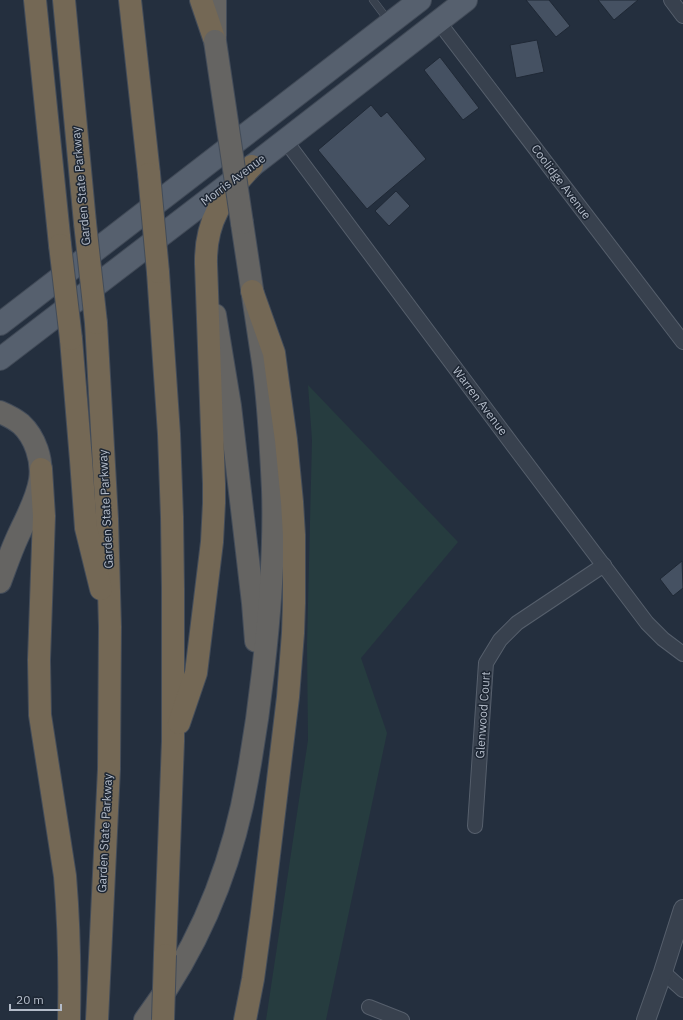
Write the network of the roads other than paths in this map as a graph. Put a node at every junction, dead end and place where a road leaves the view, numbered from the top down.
1 (34, 0) edge
2 (64, 0) edge
3 (130, 0) edge
4 (201, 0) edge
5 (209, 0) edge
6 (215, 0) edge
7 (373, 0) edge
8 (420, 0) edge
9 (466, 0) edge
10 (671, 0) edge
11 (683, 16) edge
12 (438, 21) junction
13 (390, 23) junction
14 (215, 41) junction
15 (285, 140) junction
16 (252, 166) junction
17 (206, 264) junction
18 (252, 291) junction
19 (0, 324) edge
20 (683, 342) edge
21 (0, 359) edge
22 (0, 412) edge
23 (41, 469) junction
24 (604, 565) junction
25 (0, 582) edge
26 (110, 627) junction
27 (683, 654) edge
28 (257, 717) junction
29 (173, 741) junction
30 (475, 826) dead end
31 (683, 909) edge
32 (663, 972) junction
33 (683, 990) edge
34 (369, 1007) dead end
35 (69, 1020) edge
36 (96, 1020) edge
37 (145, 1020) edge
38 (163, 1020) edge
39 (245, 1020) edge
40 (402, 1020) edge
41 (646, 1020) edge

1 - 26 highway, bridge
2 - 26 highway, Garden State Parkway, bridge
3 - 29 highway, bridge
4 - 14 highway
5 - 14 highway
6 - 14 highway
7 - 13 lane
8 - 13 main road
9 - 12 main road, Morris Avenue
10 - 11 street
12 - 15 main road, Morris Avenue
12 - 20 street, Coolidge Avenue
13 - 19 main road
14 - 18 highway, bridge
15 - 16 main road, Morris Avenue
15 - 24 street, Warren Avenue
16 - 17 highway
16 - 21 main road, Morris Avenue
17 - 28 highway
17 - 29 highway
18 - 28 highway
18 - 39 highway
22 - 23 highway
23 - 25 highway
23 - 35 highway
24 - 27 street, Warren Avenue
24 - 30 street, Glenwood Court
26 - 36 highway, Garden State Parkway
28 - 37 highway
29 - 38 highway, bridge
31 - 32 street
32 - 33 street
32 - 41 street
34 - 40 street

